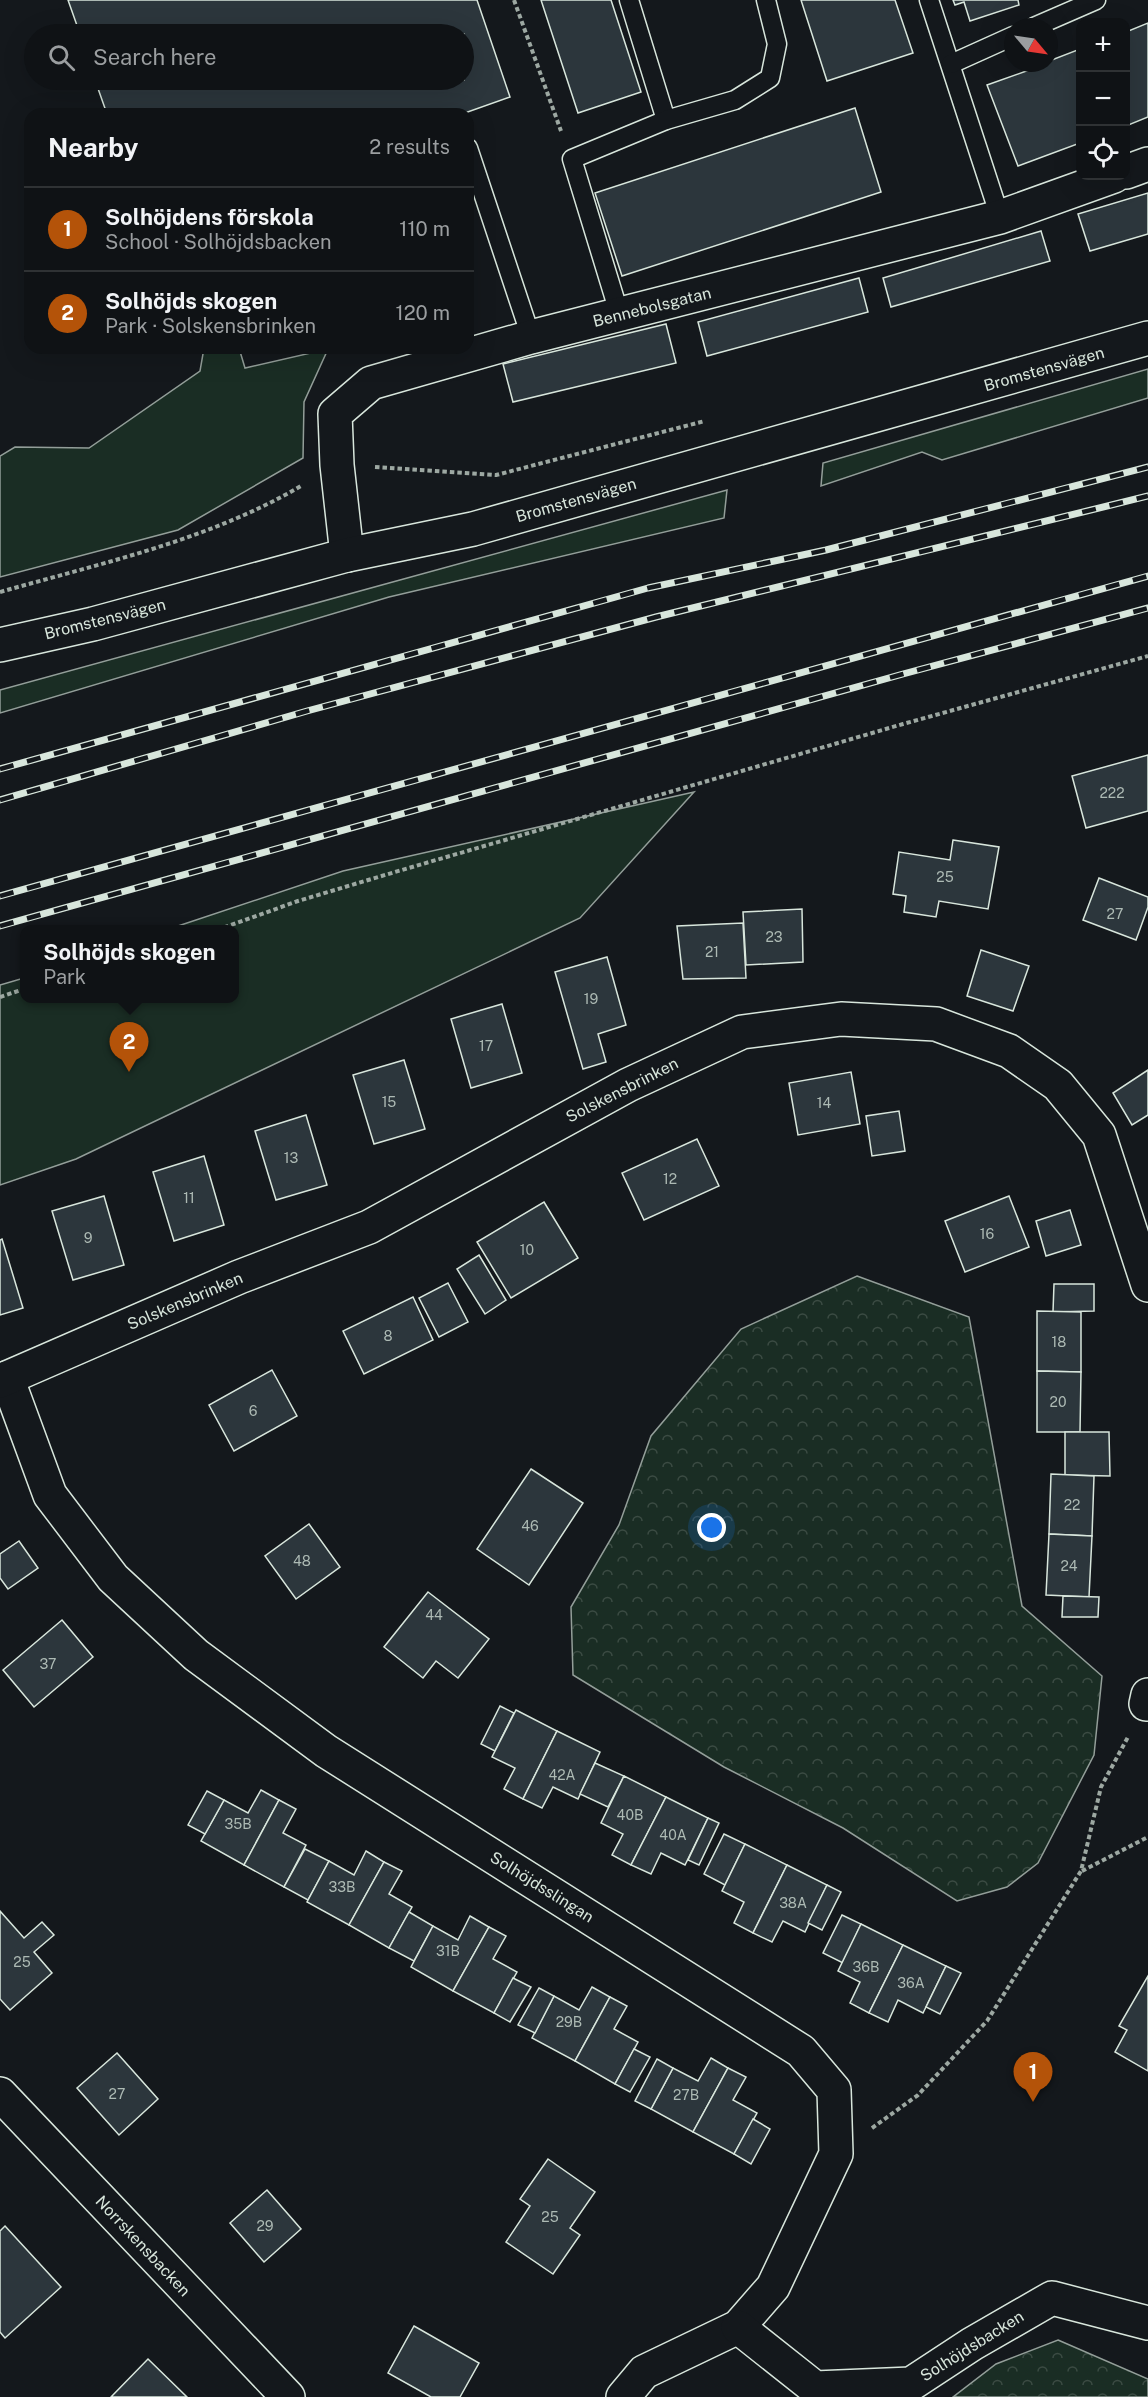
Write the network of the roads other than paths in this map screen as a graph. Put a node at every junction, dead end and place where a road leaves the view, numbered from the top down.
1 (629, 0) edge
2 (766, 0) edge
3 (929, 0) edge
4 (1096, 0) edge
5 (1055, 18) edge
6 (1004, 40) edge
7 (951, 64) junction
8 (666, 120) junction
9 (1148, 164) edge
10 (474, 166) edge
11 (1130, 169) edge
12 (1103, 180) edge
13 (1000, 217) junction
14 (620, 316) junction
15 (531, 337) junction
16 (1148, 338) edge
17 (474, 353) edge
18 (472, 354) edge
19 (347, 555) junction
20 (0, 645) edge
21 (1148, 1285) edge
22 (3, 1380) edge
23 (0, 2094) edge
24 (1148, 2323) edge
25 (738, 2327) junction
26 (288, 2397) edge
27 (623, 2397) edge

1 - 8 lane
2 - 8 lane
3 - 7 lane
4 - 5 lane
6 - 7 lane
7 - 13 lane
8 - 14 lane
9 - 11 street
10 - 15 lane
12 - 13 street, Bennebolsgatan
13 - 14 street, Bennebolsgatan
14 - 15 street, Bennebolsgatan
15 - 17 street, Bennebolsgatan
16 - 19 street, Bromstensvägen
18 - 19 street, Bennebolsgatan
19 - 20 street, Bromstensvägen
21 - 22 street, Solskensbrinken
22 - 25 street, Solhöjdsslingan
23 - 26 street, Norrskensbacken
24 - 25 street, Solhöjdsbacken
25 - 27 street, Solhöjdsslingan

